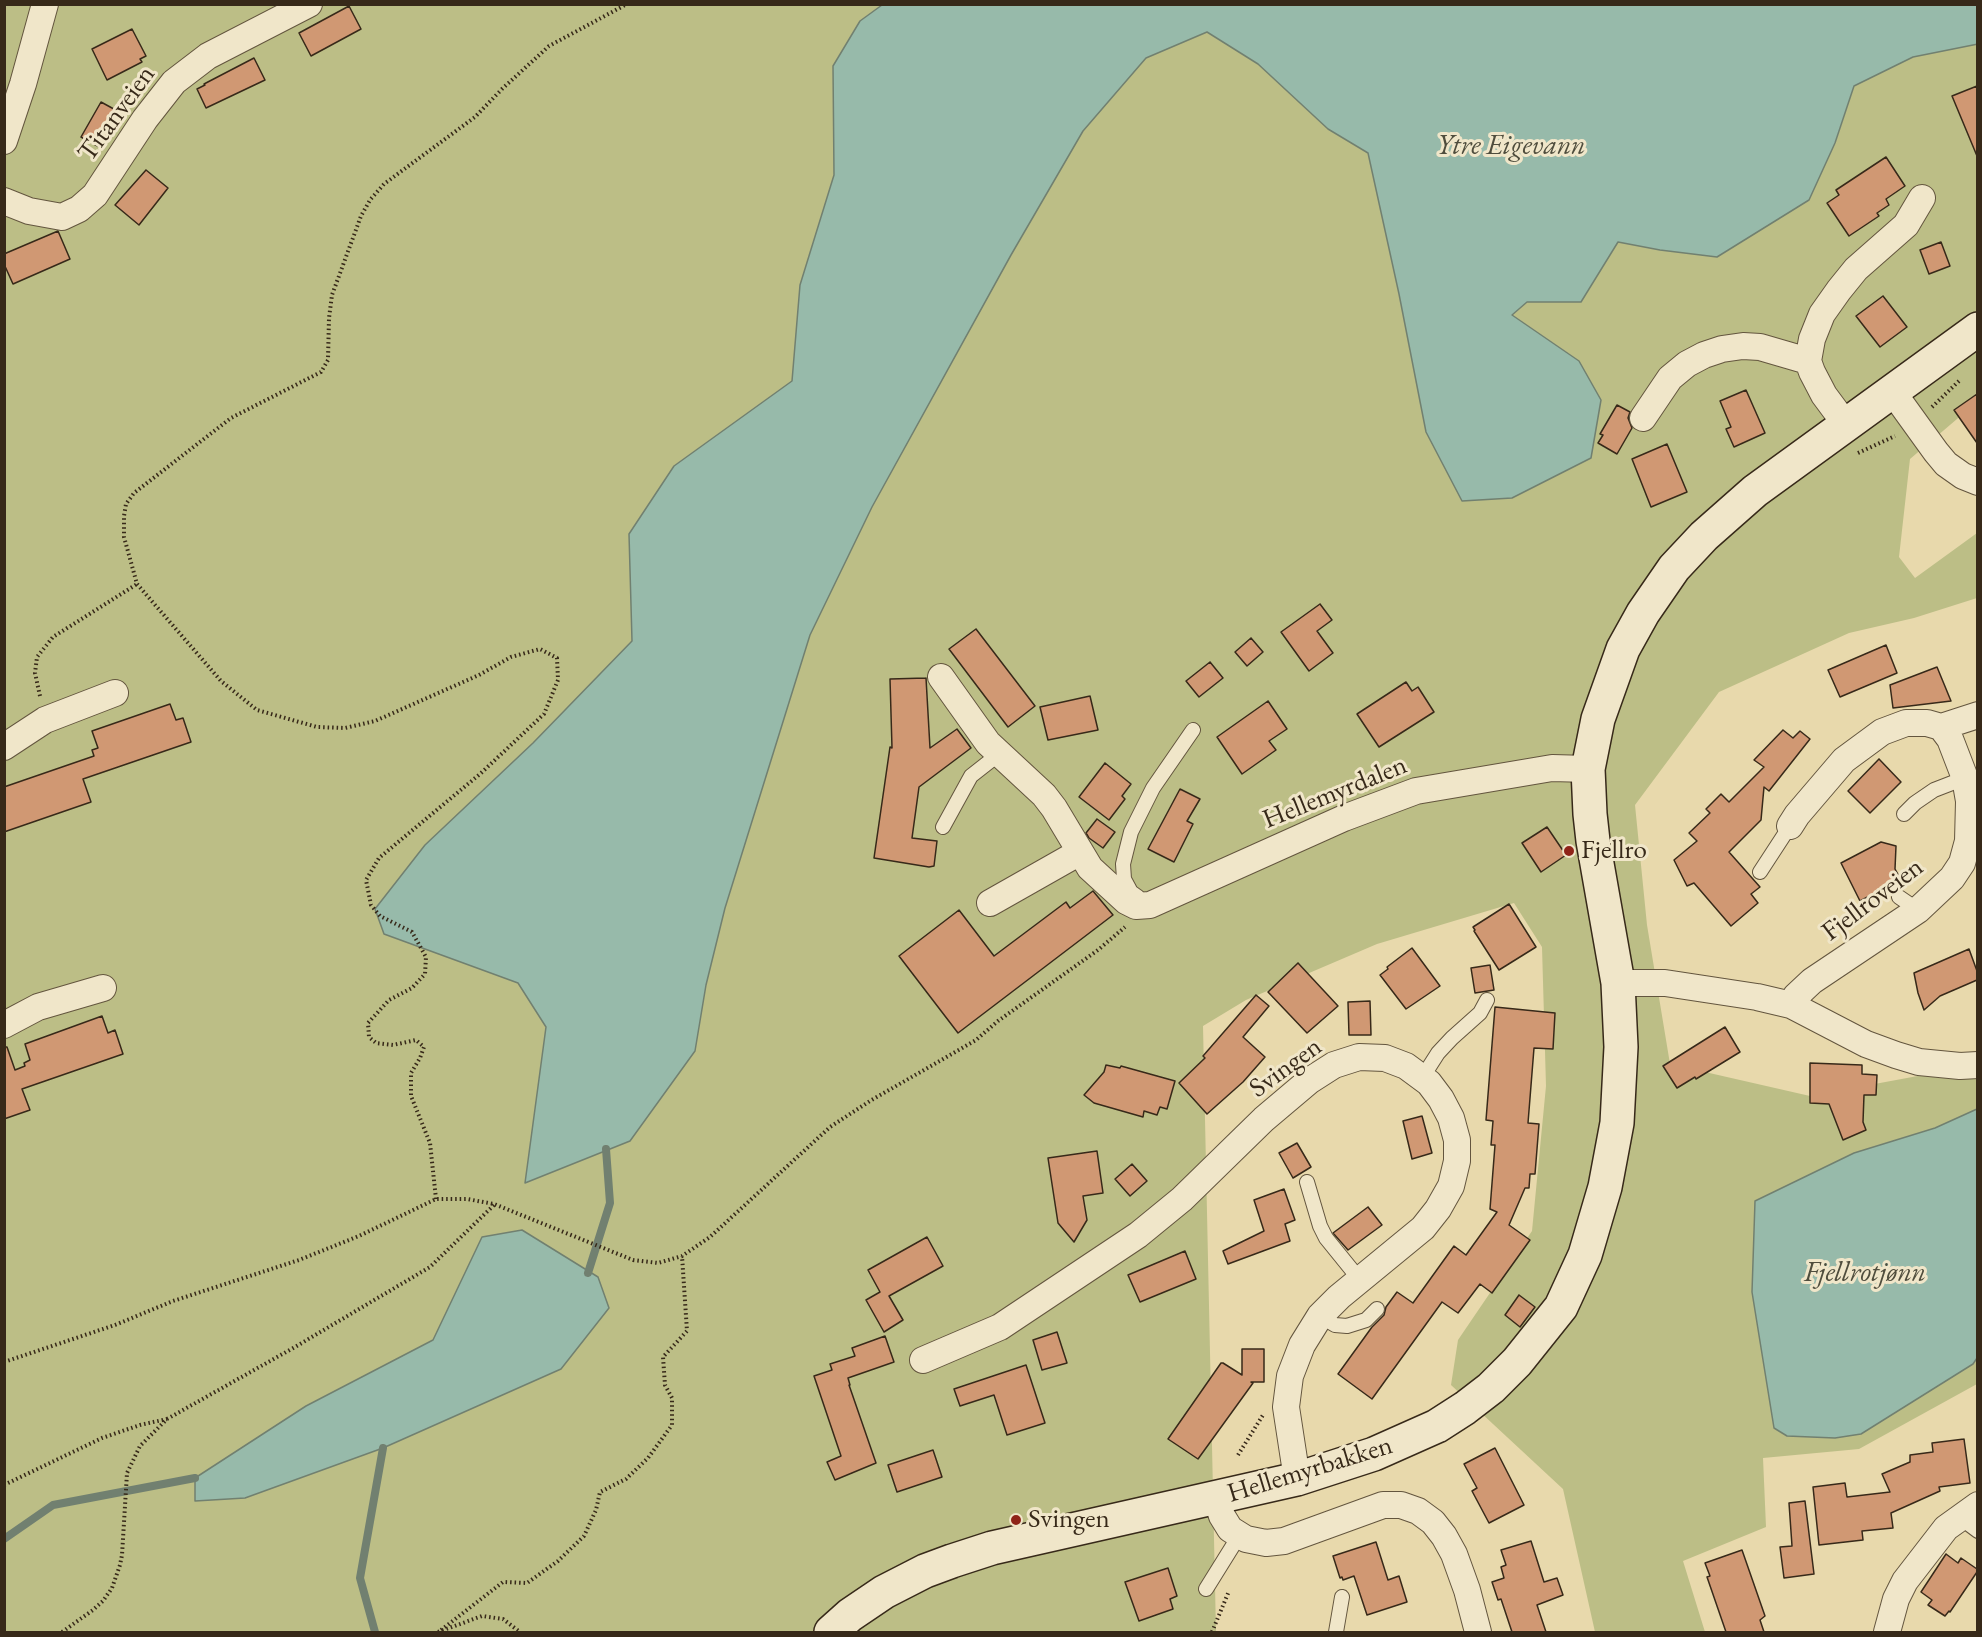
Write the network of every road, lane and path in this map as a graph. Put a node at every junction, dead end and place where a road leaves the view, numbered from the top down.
1 (45, 4) edge
2 (309, 4) edge
3 (627, 4) edge
4 (4, 141) edge
5 (1922, 198) dead end
6 (4, 201) edge
7 (1977, 329) edge
8 (1809, 361) junction
9 (1963, 377) dead end
10 (1892, 391) junction
11 (1643, 418) dead end
12 (1914, 421) junction
13 (1852, 439) junction
14 (1977, 482) edge
15 (137, 584) junction
16 (941, 677) dead end
17 (115, 693) dead end
18 (1977, 714) edge
19 (45, 720) junction
20 (1941, 727) junction
21 (1193, 730) dead end
22 (4, 747) edge
23 (999, 754) junction
24 (1588, 769) junction
25 (1965, 778) junction
26 (1904, 814) dead end
27 (1791, 826) joint
28 (943, 827) dead end
29 (1080, 852) junction
30 (1760, 872) dead end
31 (990, 903) dead end
32 (1150, 905) junction
33 (1618, 983) junction
34 (103, 988) dead end
35 (1487, 1000) dead end
36 (1791, 1005) junction
37 (4, 1025) edge
38 (1977, 1065) edge
39 (1422, 1078) junction
40 (1307, 1182) dead end
41 (436, 1199) junction
42 (494, 1204) junction
43 (682, 1256) junction
44 (1360, 1280) junction
45 (1377, 1309) dead end
46 (1320, 1316) junction
47 (923, 1360) dead end
48 (4, 1362) edge
49 (1287, 1401) junction
50 (167, 1419) junction
51 (1238, 1455) dead end
52 (1297, 1479) junction
53 (4, 1485) edge
54 (1216, 1498) junction
55 (1973, 1517) edge
56 (1237, 1534) junction
57 (1206, 1589) dead end
58 (1342, 1597) dead end
59 (439, 1631) edge
60 (62, 1632) edge
61 (520, 1632) edge
62 (831, 1632) edge
63 (1336, 1632) edge
64 (1478, 1632) edge
65 (1887, 1632) edge

1 - 4 street
2 - 6 street, Titanveien
3 - 15 path
5 - 8 street
7 - 10 street, Hellemyrbakken
8 - 11 street
8 - 13 street
9 - 12 path
10 - 12 street
10 - 13 street, Hellemyrbakken
12 - 13 path
12 - 14 street
13 - 24 street, Hellemyrbakken
15 - 19 path
15 - 41 path
16 - 23 street
17 - 19 street
18 - 20 street
19 - 22 street
20 - 25 street, Fjellroveien
20 - 27 street
21 - 32 lane
23 - 28 lane
23 - 29 street
24 - 32 street, Hellemyrdalen
24 - 33 street, Hellemyrbakken
25 - 26 lane
25 - 36 street, Fjellroveien
27 - 30 lane
29 - 31 street
29 - 32 street
32 - 43 path
33 - 36 street
33 - 52 street, Hellemyrbakken
34 - 37 street
35 - 39 lane
36 - 38 street
39 - 44 street, Svingen
39 - 47 street, Svingen
40 - 44 lane
41 - 42 path
41 - 48 path
42 - 43 path
42 - 50 path
43 - 59 path
44 - 46 street, Svingen
45 - 46 lane
46 - 49 street, Svingen
49 - 51 path
49 - 52 street, Svingen
50 - 53 path
50 - 60 path
52 - 54 street, Hellemyrbakken
54 - 56 street
54 - 62 street, Hellemyrbakken
55 - 65 street
56 - 57 lane
56 - 64 street
58 - 63 lane
59 - 61 path

